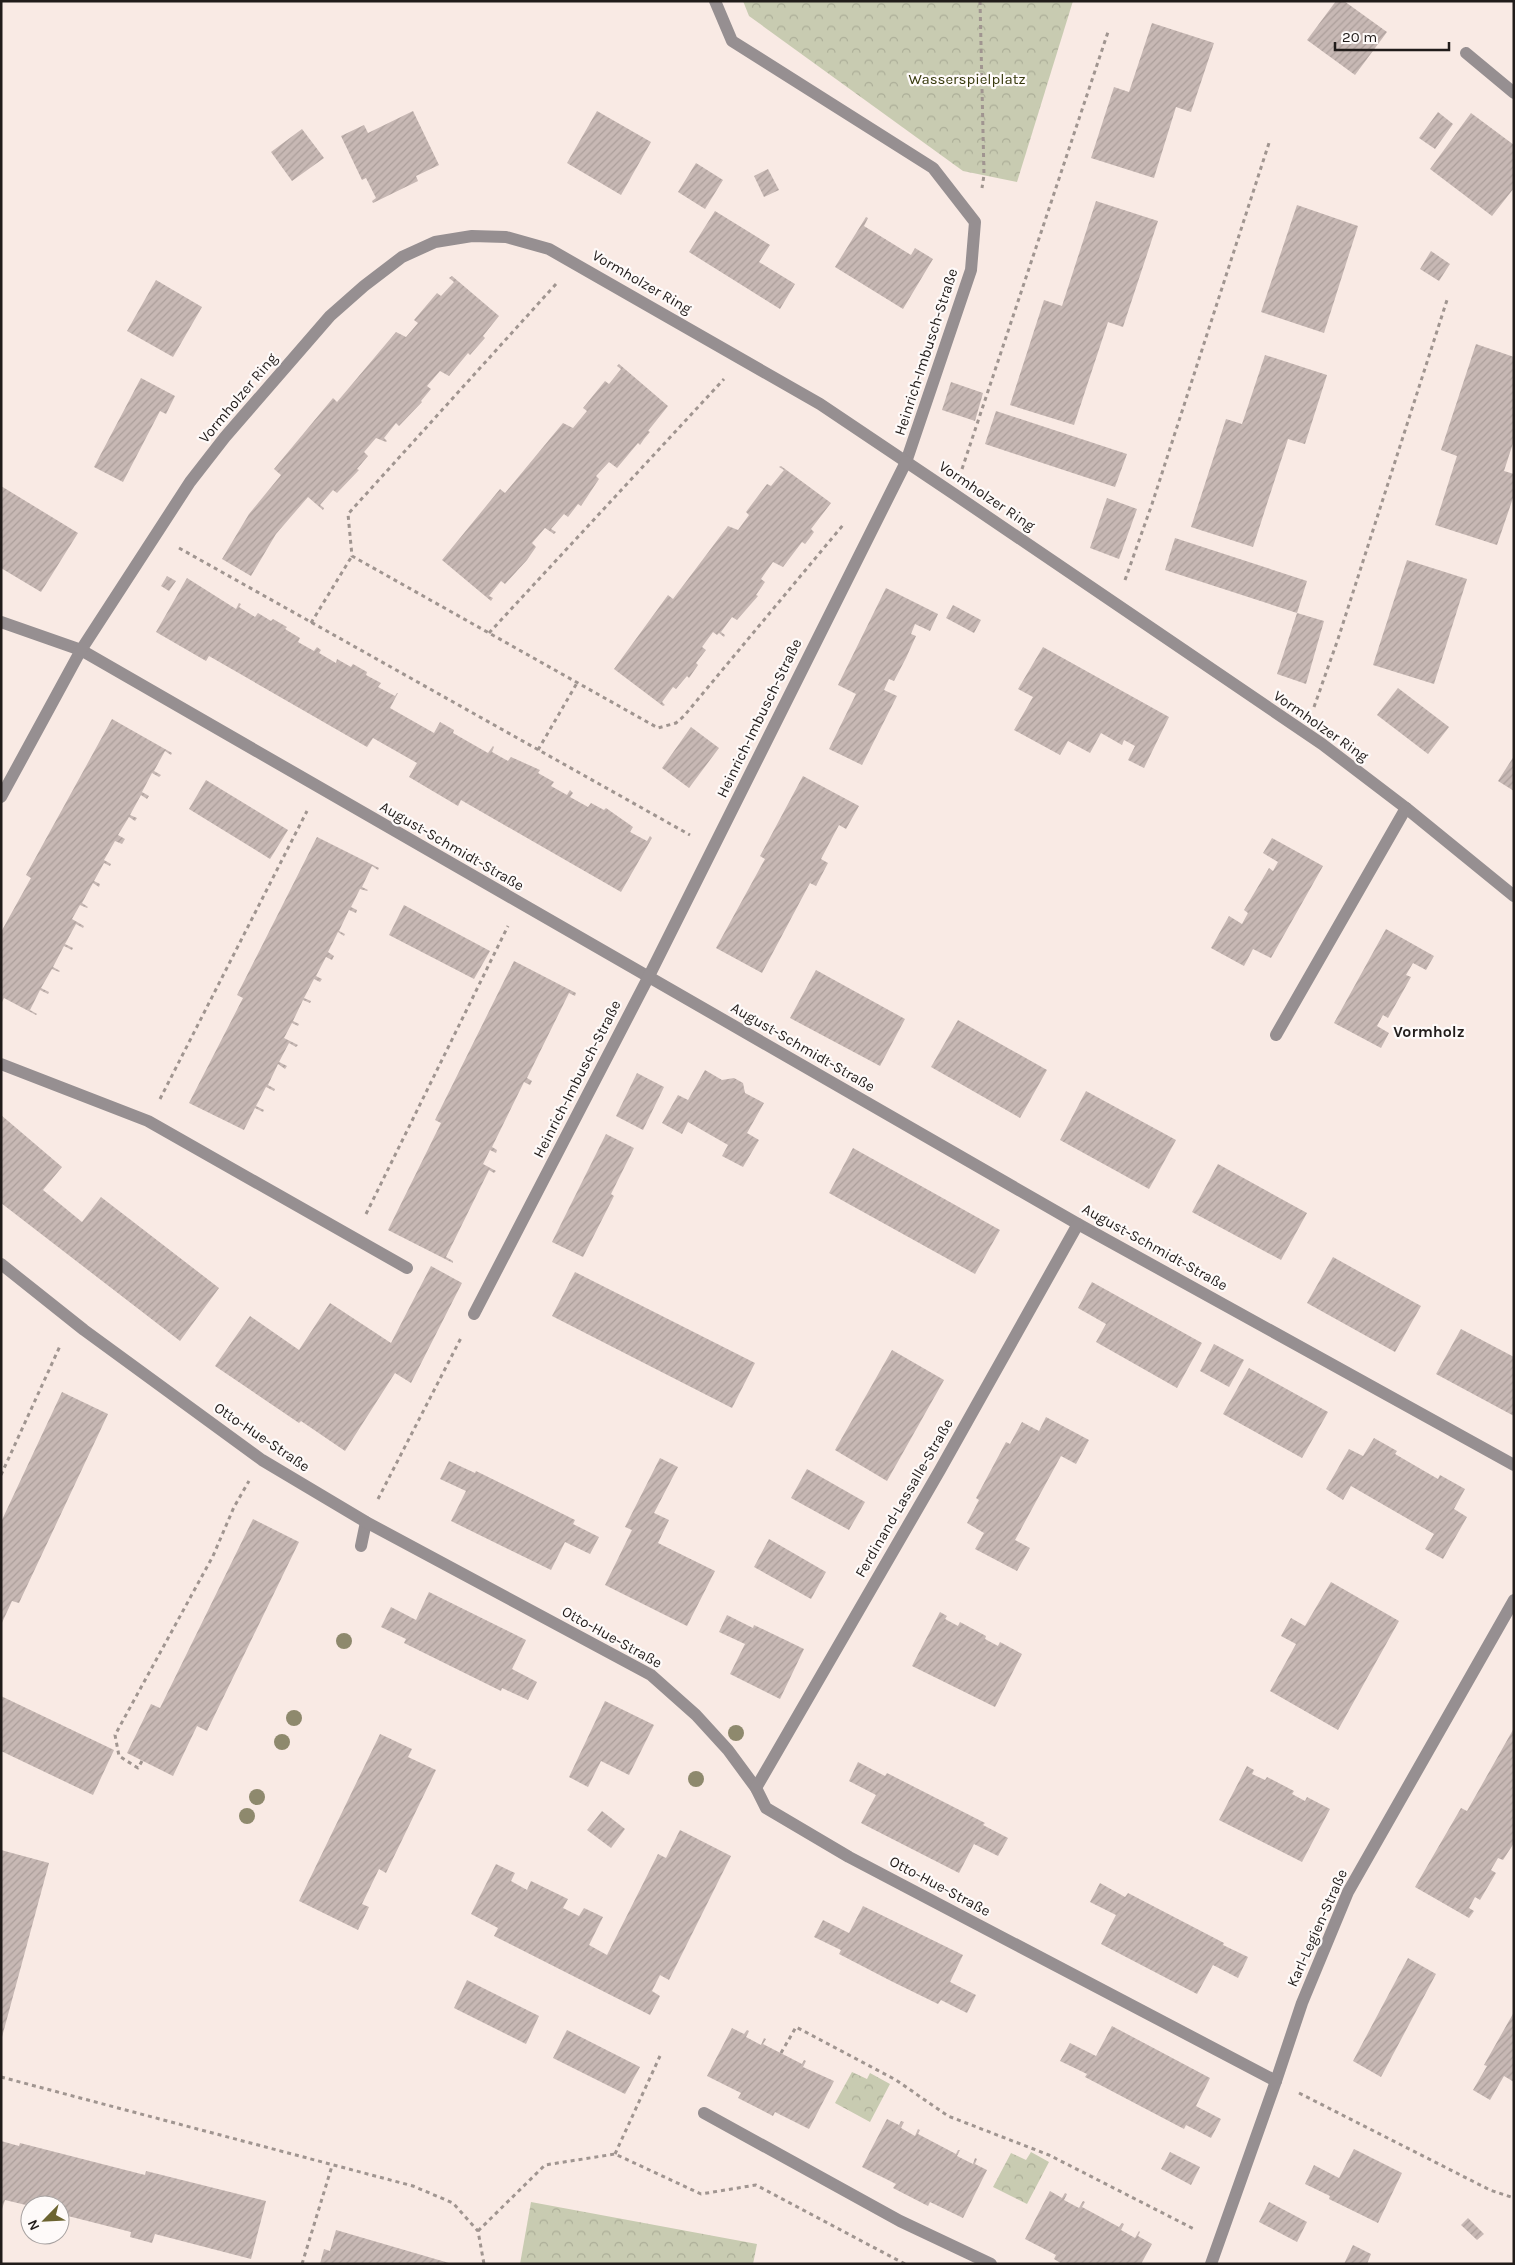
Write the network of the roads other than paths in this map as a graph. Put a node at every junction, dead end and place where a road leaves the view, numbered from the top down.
1 (715, 1) edge
2 (1466, 53) dead end
3 (1514, 93) edge
4 (906, 462) junction
5 (1, 622) edge
6 (81, 650) junction
7 (1, 797) edge
8 (1406, 808) junction
9 (1514, 896) edge
10 (648, 978) junction
11 (1276, 1035) dead end
12 (1, 1064) edge
13 (1078, 1224) junction
14 (1, 1264) edge
15 (406, 1268) dead end
16 (474, 1314) road end
17 (1514, 1465) edge
18 (366, 1522) junction
19 (361, 1546) dead end
20 (1514, 1600) edge
21 (756, 1788) junction
22 (1276, 2082) junction
23 (704, 2113) dead end
24 (991, 2264) edge
25 (1211, 2264) edge

1 - 4 street, Heinrich-Imbusch-Straße
2 - 3 street
4 - 6 street, Vormholzer Ring
4 - 8 street, Vormholzer Ring
4 - 10 street, Heinrich-Imbusch-Straße
5 - 6 street, August-Schmidt-Straße
6 - 7 street, Vormholzer Ring
6 - 10 street, August-Schmidt-Straße
8 - 9 street, Vormholzer Ring
8 - 11 street
10 - 13 street, August-Schmidt-Straße
10 - 16 street, Heinrich-Imbusch-Straße
12 - 15 street
13 - 17 street, August-Schmidt-Straße
13 - 21 street, Ferdinand-Lassalle-Straße
14 - 18 street, Otto-Hue-Straße
18 - 19 street
18 - 21 street, Otto-Hue-Straße
20 - 22 street, Karl-Legien-Straße
21 - 22 street, Otto-Hue-Straße
22 - 25 street, Karl-Legien-Straße
23 - 24 street

